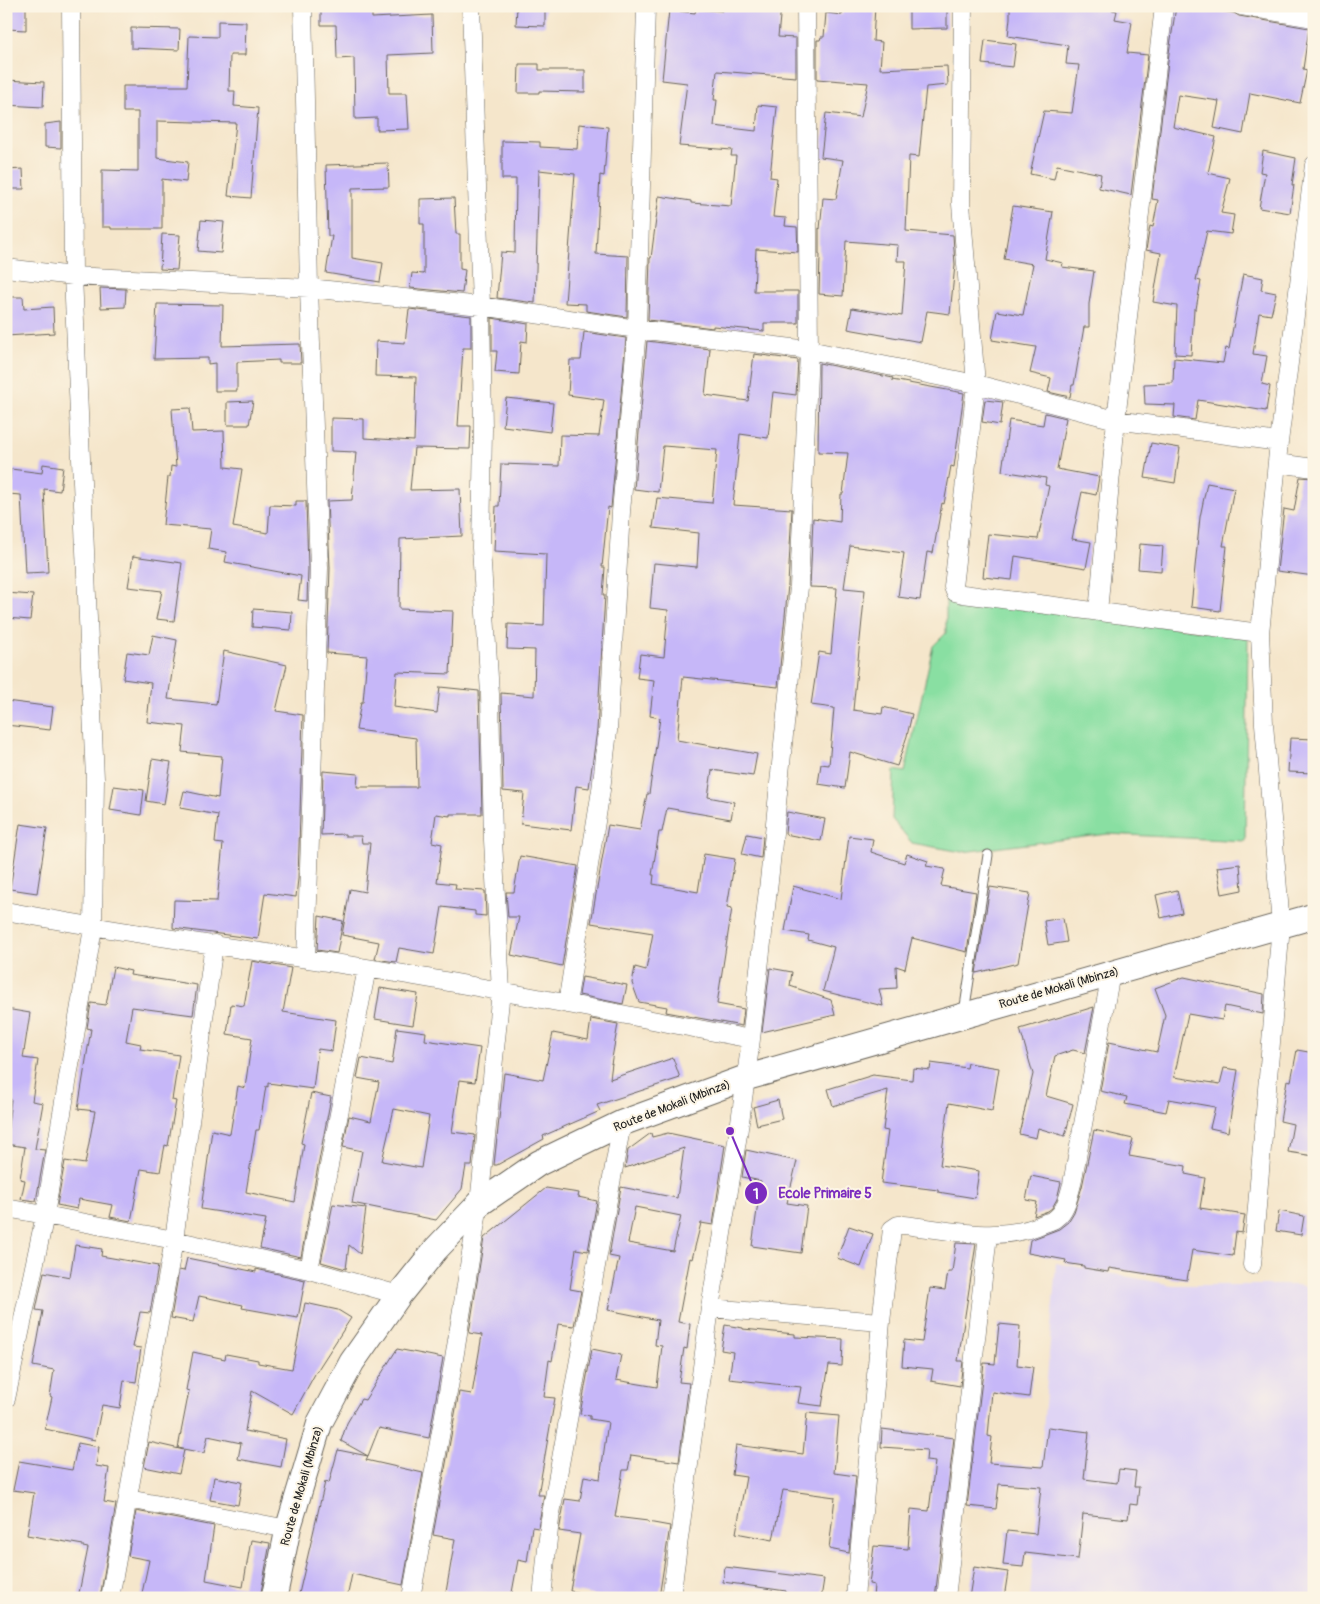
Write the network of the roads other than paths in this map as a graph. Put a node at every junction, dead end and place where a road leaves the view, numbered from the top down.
1 (71, 6) edge
2 (303, 6) edge
3 (471, 6) edge
4 (646, 6) edge
5 (806, 6) edge
6 (963, 6) edge
7 (1164, 6) edge
8 (1242, 6) edge
9 (1314, 18) edge
10 (1314, 165) edge
11 (6, 268) edge
12 (73, 276) junction
13 (309, 288) junction
14 (482, 306) junction
15 (637, 329) junction
16 (810, 350) junction
17 (976, 384) junction
18 (1116, 420) junction
19 (1279, 442) junction
20 (1277, 463) junction
21 (1314, 468) edge
22 (1098, 612) junction
23 (1260, 633) junction
24 (988, 855) dead end
25 (6, 911) edge
26 (1314, 916) edge
27 (1281, 925) junction
28 (93, 928) junction
29 (214, 944) junction
30 (306, 959) junction
31 (367, 968) junction
32 (1111, 973) junction
33 (500, 991) junction
34 (567, 1004) junction
35 (964, 1015) junction
36 (751, 1039) junction
37 (745, 1078) junction
38 (622, 1123) junction
39 (479, 1204) junction
40 (6, 1208) edge
41 (45, 1214) junction
42 (988, 1234) junction
43 (174, 1240) junction
44 (1252, 1265) dead end
45 (308, 1270) junction
46 (399, 1296) junction
47 (710, 1308) junction
48 (881, 1322) junction
49 (6, 1398) edge
50 (128, 1499) junction
51 (288, 1529) junction
52 (110, 1598) edge
53 (274, 1598) edge
54 (411, 1598) edge
55 (542, 1598) edge
56 (671, 1598) edge
57 (855, 1598) edge
58 (946, 1598) edge

1 - 12 street
2 - 13 street
3 - 14 street
4 - 15 street
5 - 16 street
6 - 17 street
7 - 18 street
8 - 9 street
10 - 19 street
11 - 12 street
12 - 13 street
12 - 28 street
13 - 14 street
13 - 30 street
14 - 15 street
14 - 33 street
15 - 16 street
15 - 34 street
16 - 17 street
16 - 36 street
17 - 18 street
17 - 22 street
18 - 19 street
18 - 22 street
19 - 20 street
20 - 21 street
20 - 23 street
22 - 23 street
23 - 27 street
24 - 35 lane
25 - 28 street
26 - 27 street, Route de Mokali (Mbinza)
27 - 32 street, Route de Mokali (Mbinza)
27 - 44 street
28 - 29 street
28 - 41 street
29 - 30 street
29 - 43 street
30 - 31 street
31 - 33 street
31 - 45 street
32 - 35 street, Route de Mokali (Mbinza)
32 - 42 street
33 - 34 street
33 - 39 street
34 - 36 street
35 - 37 street, Route de Mokali (Mbinza)
36 - 37 street
37 - 38 street, Route de Mokali (Mbinza)
37 - 47 street
38 - 39 street, Route de Mokali (Mbinza)
38 - 55 street
39 - 46 street, Route de Mokali (Mbinza)
39 - 54 street
40 - 41 street
41 - 43 street
41 - 49 street
42 - 48 street
42 - 58 street
43 - 45 street
43 - 50 street
45 - 46 street
46 - 51 street, Route de Mokali (Mbinza)
47 - 48 street
47 - 56 street
48 - 57 street
50 - 51 street
50 - 52 street
51 - 53 street, Route de Mokali (Mbinza)

